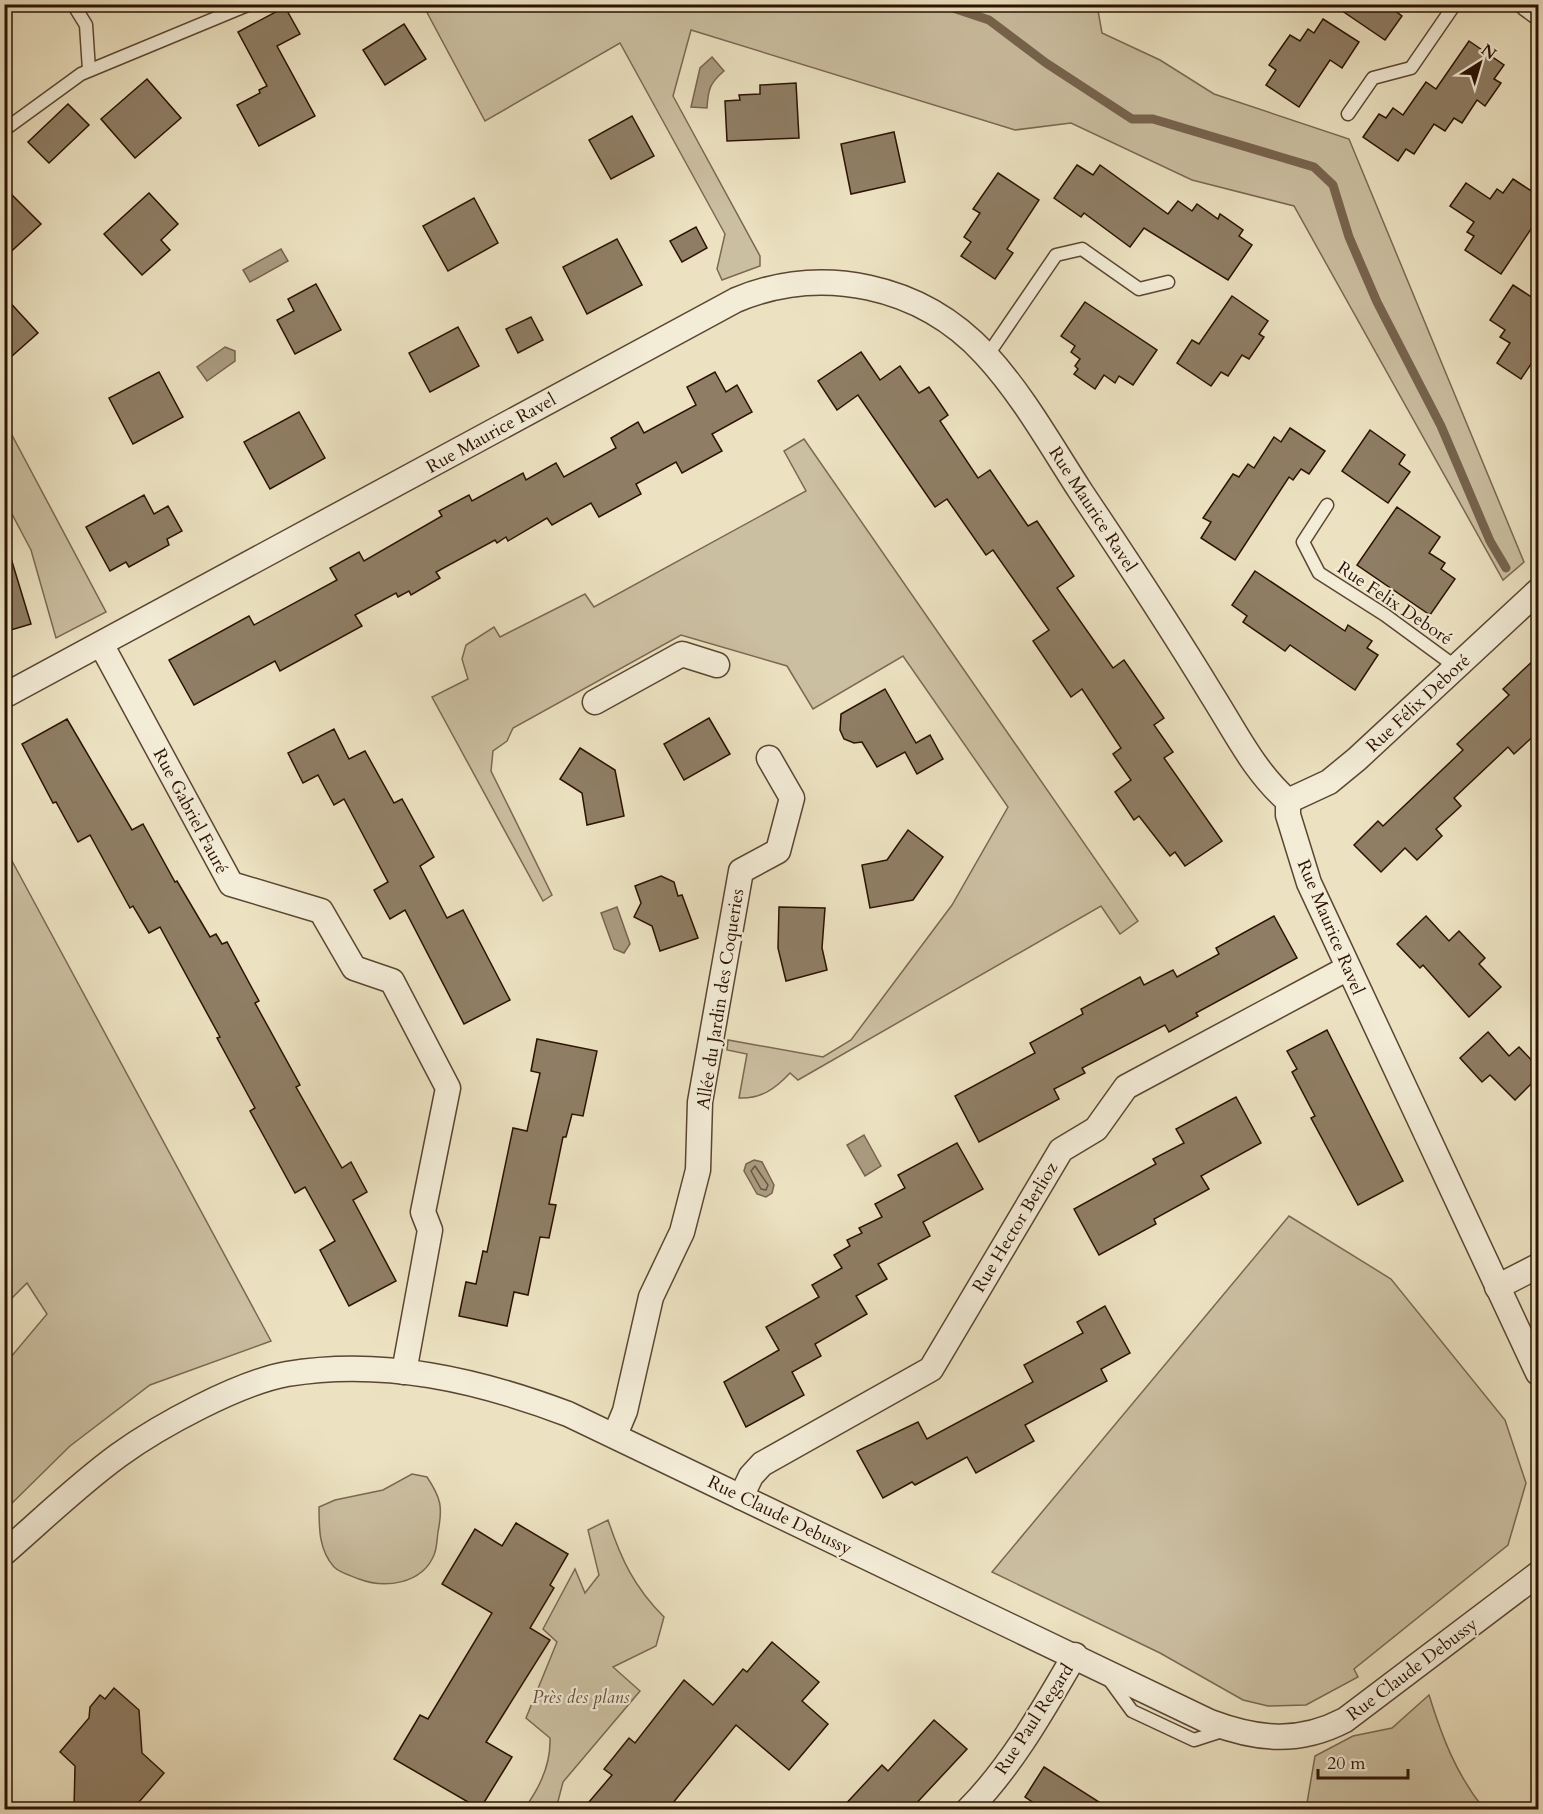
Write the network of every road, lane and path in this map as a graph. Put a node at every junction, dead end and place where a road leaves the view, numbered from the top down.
1 (73, 4) edge
2 (250, 4) edge
3 (1455, 4) edge
4 (1527, 4) edge
5 (1539, 12) edge
6 (89, 70) junction
7 (1348, 114) dead end
8 (4, 130) edge
9 (1168, 282) dead end
10 (987, 356) junction
11 (1328, 505) dead end
12 (1536, 596) edge
13 (101, 644) junction
14 (717, 665) dead end
15 (1456, 667) junction
16 (4, 696) edge
17 (595, 702) dead end
18 (769, 758) dead end
19 (1288, 801) junction
20 (1348, 968) junction
21 (1539, 1266) edge
22 (1497, 1287) junction
23 (404, 1372) junction
24 (1539, 1373) edge
25 (615, 1436) junction
26 (741, 1497) junction
27 (4, 1553) edge
28 (1539, 1574) edge
29 (1075, 1655) junction
30 (968, 1809) edge

1 - 6 lane
2 - 6 lane
3 - 7 lane
4 - 5 street
6 - 8 lane
9 - 10 lane
10 - 13 street, Rue Maurice Ravel
10 - 19 street, Rue Maurice Ravel
11 - 15 lane, Rue Felix Deboré
12 - 15 street, Rue Félix Deboré
13 - 16 street, Rue Maurice Ravel
13 - 23 street, Rue Gabriel Fauré
14 - 17 street
15 - 19 street, Rue Félix Deboré
18 - 25 street, Allée du Jardin des Coqueries
19 - 20 street, Rue Maurice Ravel
20 - 22 street, Rue Maurice Ravel
20 - 26 street, Rue Hector Berlioz
21 - 22 street
22 - 24 street, Rue Maurice Ravel
23 - 25 street, Rue Claude Debussy
23 - 27 street, Rue Claude Debussy
25 - 26 street, Rue Claude Debussy
26 - 29 street, Rue Claude Debussy
28 - 29 street, Rue Claude Debussy
29 - 30 street, Rue Paul Regard

